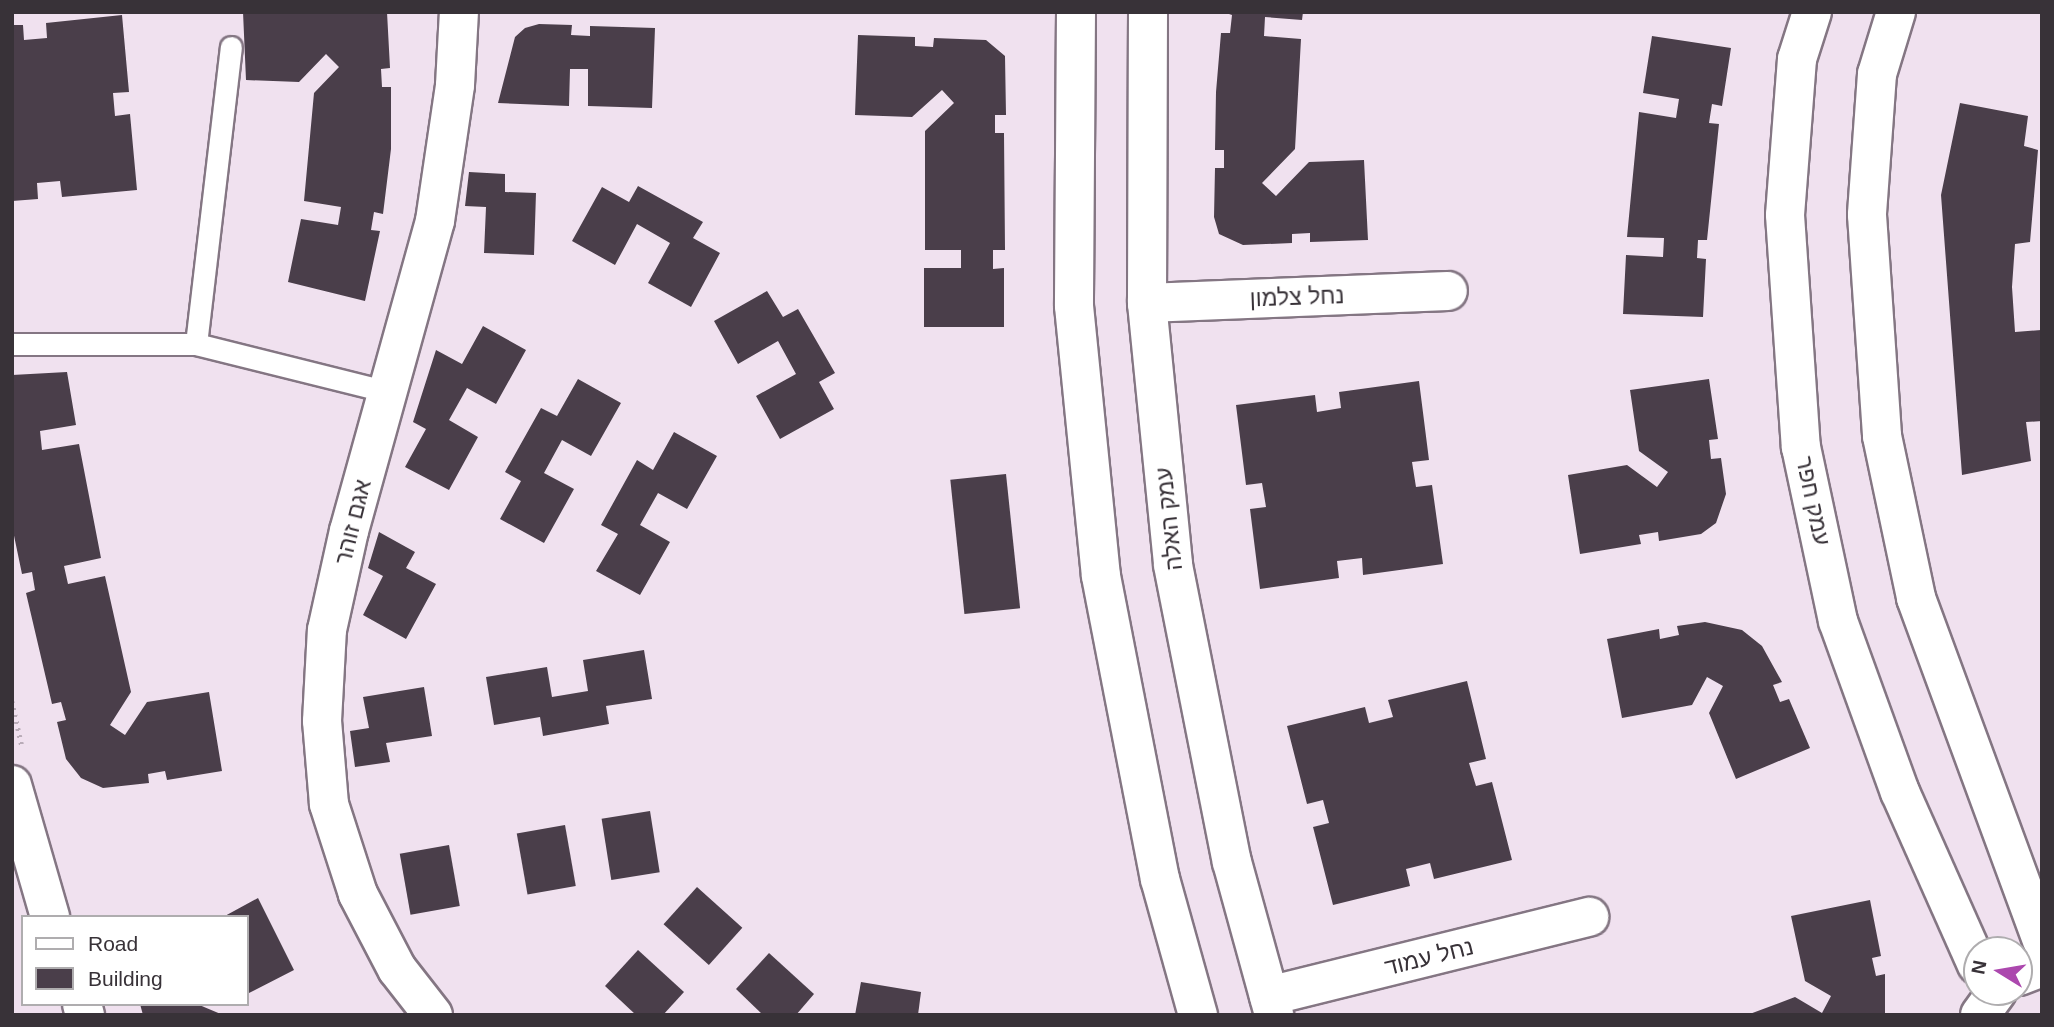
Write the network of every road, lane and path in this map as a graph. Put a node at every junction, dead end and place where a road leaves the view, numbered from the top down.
1 (459, 12) edge
2 (1076, 12) edge
3 (1148, 12) edge
4 (1812, 12) edge
5 (1896, 12) edge
6 (231, 47) dead end
7 (1448, 291) dead end
8 (1147, 303) junction
9 (12, 344) edge
10 (196, 344) junction
11 (389, 392) junction
12 (12, 785) edge
13 (49, 915) edge
14 (1589, 917) dead end
15 (1967, 936) edge
16 (2042, 940) edge
17 (1272, 1005) edge
18 (433, 1015) edge
19 (1198, 1015) edge

1 - 11 street, אגם זוהר
2 - 19 street
3 - 8 street, עמק האלה
4 - 15 street, עמק חפר
5 - 16 street
6 - 10 lane
7 - 8 street, נחל צלמון
8 - 17 street, עמק האלה
9 - 10 lane
10 - 11 lane
11 - 18 street, אגם זוהר
12 - 13 street
14 - 17 street, נחל עמוד

